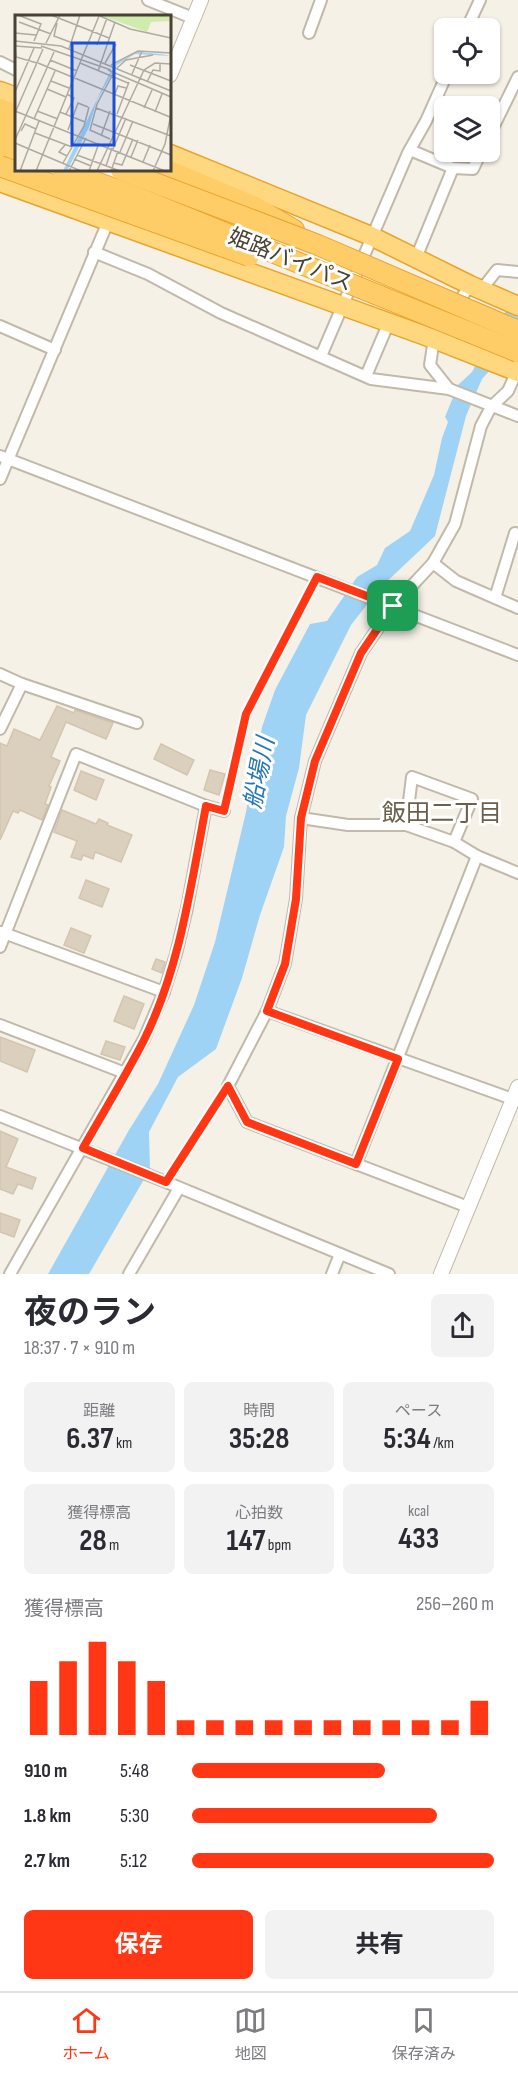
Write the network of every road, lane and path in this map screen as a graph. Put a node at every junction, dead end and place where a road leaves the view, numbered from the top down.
1 (148, 0) edge
2 (201, 0) edge
3 (321, 0) edge
4 (480, 0) edge
5 (193, 18) junction
6 (472, 18) edge
7 (309, 33) dead end
8 (173, 58) edge
9 (0, 62) edge
10 (15, 70) edge
11 (518, 77) edge
12 (443, 84) edge
13 (0, 91) edge
14 (8, 112) edge
15 (500, 114) edge
16 (15, 130) edge
17 (0, 146) edge
18 (410, 150) junction
19 (15, 152) edge
20 (171, 154) edge
21 (476, 162) edge
22 (0, 166) edge
23 (453, 168) junction
24 (66, 171) edge
25 (124, 171) edge
26 (130, 171) edge
27 (169, 171) edge
28 (0, 182) edge
29 (108, 220) junction
30 (371, 236) junction
31 (318, 245) junction
32 (94, 252) junction
33 (416, 258) junction
34 (518, 272) edge
35 (476, 287) junction
36 (342, 305) junction
37 (518, 306) edge
38 (434, 317) junction
39 (389, 322) junction
40 (0, 326) edge
41 (518, 331) edge
42 (434, 339) junction
43 (55, 350) junction
44 (321, 356) junction
45 (518, 365) edge
46 (366, 376) junction
47 (448, 389) junction
48 (491, 407) junction
49 (518, 416) edge
50 (4, 458) edge
51 (0, 479) edge
52 (515, 533) dead end
53 (433, 563) junction
54 (317, 577) junction
55 (495, 598) junction
56 (393, 606) junction
57 (518, 608) edge
58 (518, 655) edge
59 (0, 674) edge
60 (22, 684) junction
61 (137, 723) dead end
62 (0, 729) edge
63 (206, 806) junction
64 (224, 811) joint
65 (301, 818) junction
66 (406, 825) junction
67 (454, 842) junction
68 (477, 856) junction
69 (518, 873) edge
70 (2, 932) edge
71 (0, 947) edge
72 (164, 992) junction
73 (267, 1011) junction
74 (0, 1025) edge
75 (398, 1059) junction
76 (125, 1073) junction
77 (228, 1086) junction
78 (518, 1087) edge
79 (514, 1101) edge
80 (0, 1116) edge
81 (83, 1148) junction
82 (356, 1164) junction
83 (166, 1182) junction
84 (179, 1188) junction
85 (468, 1207) junction
86 (340, 1254) junction
87 (10, 1274) edge
88 (129, 1274) edge
89 (333, 1274) edge
90 (389, 1274) edge
91 (441, 1274) edge

1 - 5 street
2 - 5 street
3 - 7 street
4 - 6 street
5 - 8 street
9 - 10 street
11 - 15 street
12 - 18 street
13 - 14 highway
14 - 16 highway
17 - 19 highway
18 - 23 street
18 - 30 street
20 - 30 highway
21 - 23 street
22 - 38 highway, bridge
23 - 33 street
24 - 38 highway, 姫路バイパス, bridge
25 - 31 highway, 姫路バイパス, bridge
26 - 29 street
27 - 31 highway, bridge
28 - 29 highway
29 - 32 street
29 - 36 highway
30 - 33 highway
30 - 36 street
31 - 41 highway, 姫路バイパス, bridge
32 - 43 street
32 - 44 street
33 - 35 highway
34 - 35 street
35 - 37 highway
35 - 42 street
36 - 39 highway
36 - 44 street
38 - 45 highway, 姫路バイパス, bridge
39 - 42 highway
39 - 46 street
40 - 43 street
42 - 45 highway
42 - 47 street
43 - 50 street
44 - 46 street
45 - 48 street
46 - 47 street
47 - 48 street
48 - 49 street
48 - 53 street
50 - 51 street
50 - 54 street
52 - 55 street
53 - 55 street
53 - 56 street
54 - 56 street
54 - 64 path
55 - 57 street
56 - 58 street
56 - 65 street
59 - 60 street
60 - 61 street
60 - 62 street
63 - 64 street
63 - 70 street
63 - 72 street
65 - 66 street
65 - 73 street
66 - 67 street
66 - 67 street
67 - 68 street
68 - 69 street
68 - 75 street
70 - 71 street
70 - 72 street
72 - 76 street
73 - 75 street
73 - 77 street
74 - 76 street
75 - 79 street
75 - 82 street
76 - 81 street
77 - 82 street
77 - 83 path
78 - 79 street
79 - 85 street
80 - 81 street
81 - 83 street
81 - 87 street
82 - 85 street
83 - 84 street
84 - 86 street
84 - 88 street
85 - 91 street
86 - 89 street
86 - 90 street

